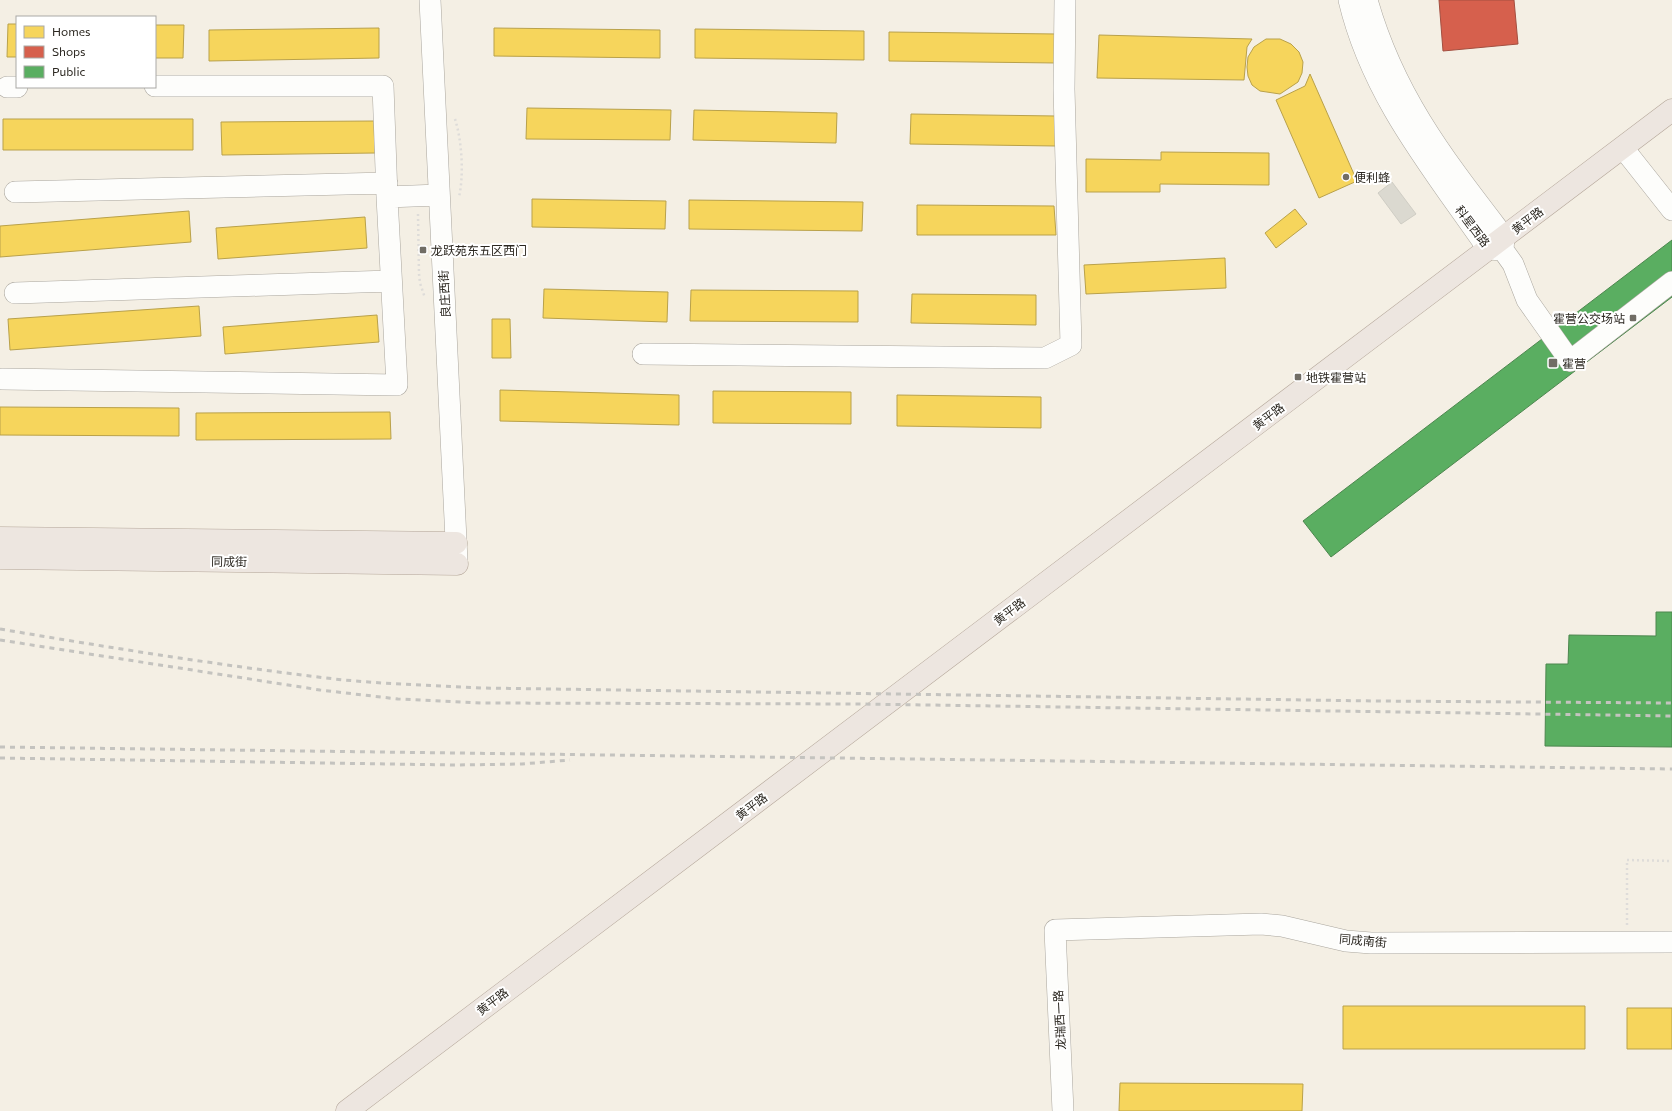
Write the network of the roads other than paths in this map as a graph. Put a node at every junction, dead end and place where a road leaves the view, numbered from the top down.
1 (430, 0) edge
2 (1065, 0) edge
3 (1349, 0) edge
4 (1367, 0) edge
5 (156, 86) edge
6 (1672, 110) edge
7 (1672, 122) edge
8 (1626, 151) junction
9 (387, 190) junction
10 (15, 192) dead end
11 (439, 196) junction
12 (1672, 210) edge
13 (1499, 245) junction
14 (391, 281) junction
15 (1672, 282) edge
16 (15, 292) dead end
17 (642, 354) dead end
18 (2, 379) dead end
19 (0, 538) edge
20 (457, 554) junction
21 (0, 558) edge
22 (1055, 930) joint
23 (1672, 942) edge
24 (347, 1111) edge
25 (365, 1111) edge
26 (1063, 1111) edge

1 - 11 street, 良庄西街
2 - 17 street
3 - 13 street, 科星西路
4 - 13 street, 科星西路
5 - 9 street
6 - 8 main road, 黄平路
7 - 8 main road, 黄平路
8 - 12 street
8 - 13 main road, 黄平路
9 - 10 street
9 - 11 street
9 - 14 street
11 - 20 street, 良庄西街
13 - 15 street
13 - 24 main road, 黄平路
13 - 25 main road, 黄平路
14 - 16 street
14 - 18 street
19 - 20 main road, 同成街
20 - 21 main road, 同成街
22 - 23 street, 同成南街
22 - 26 street, 龙瑞西一路

